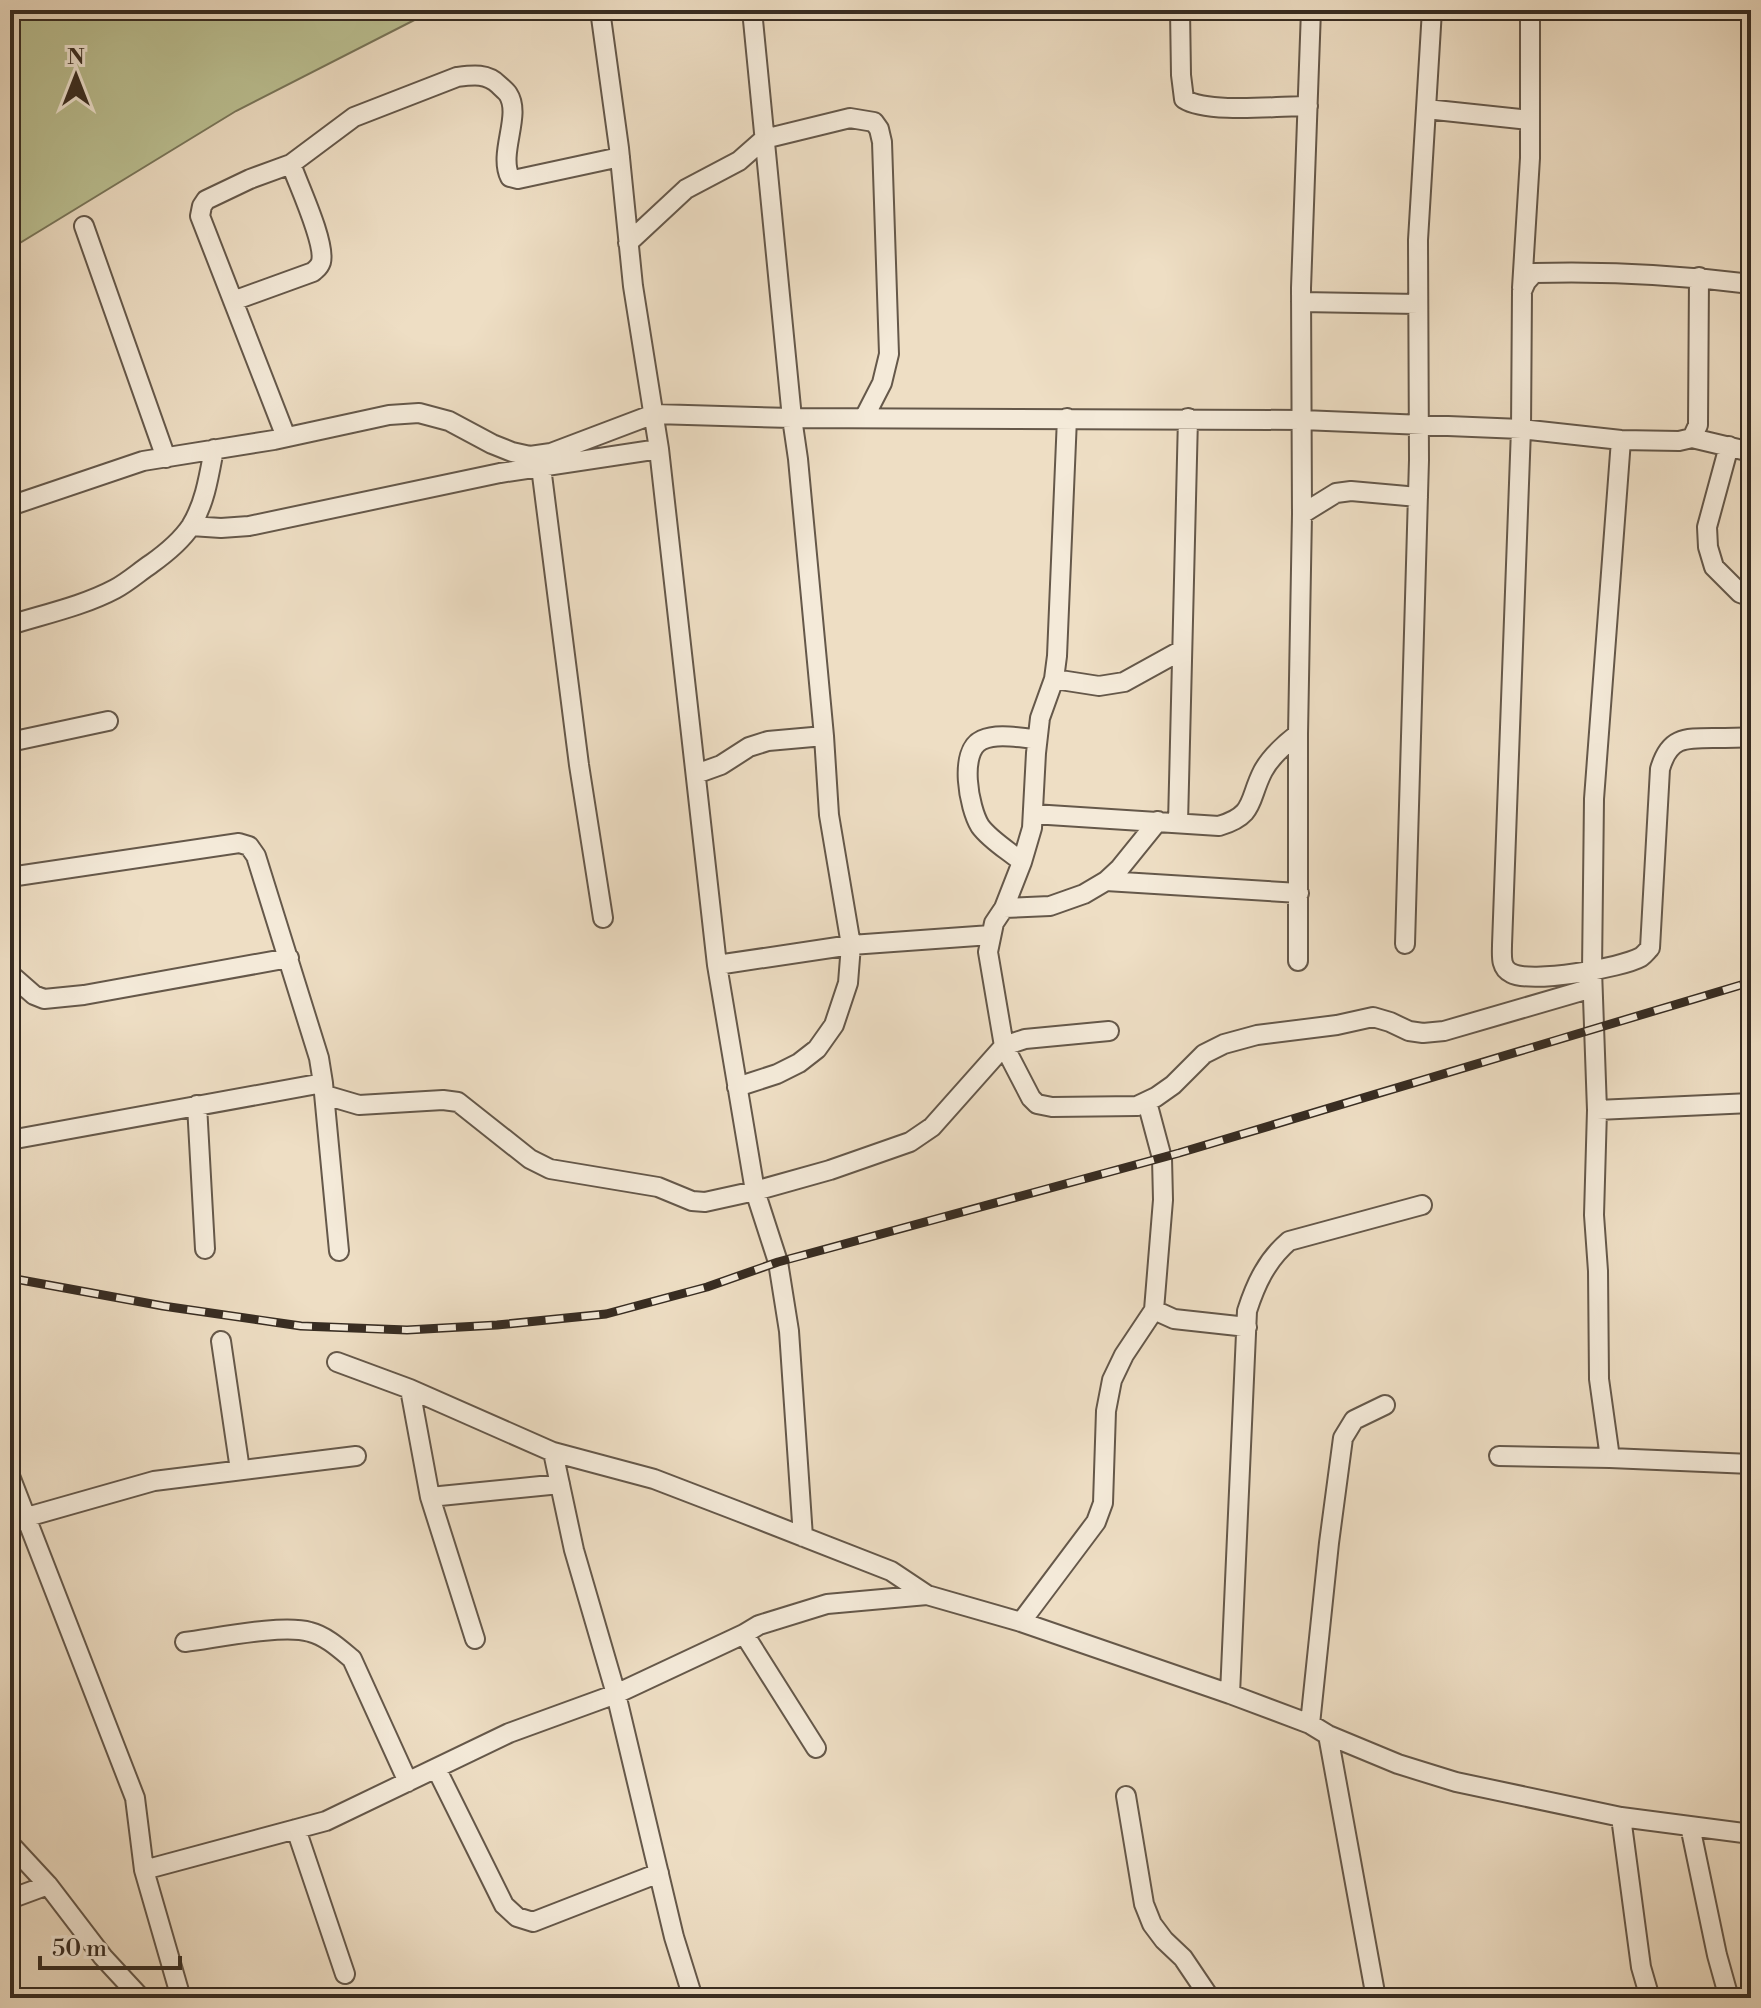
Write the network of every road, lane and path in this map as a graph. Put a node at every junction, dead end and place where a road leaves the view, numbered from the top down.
1 (600, 10) edge
2 (752, 10) edge
3 (1180, 10) edge
4 (1311, 10) edge
5 (1432, 10) edge
6 (1530, 10) edge
7 (1308, 106) junction
8 (1426, 109) junction
9 (1530, 120) junction
10 (764, 139) junction
11 (620, 157) junction
12 (291, 164) junction
13 (84, 226) dead end
14 (628, 243) junction
15 (1699, 277) junction
16 (1751, 284) edge
17 (1522, 291) junction
18 (233, 301) junction
19 (1301, 302) junction
20 (1418, 304) junction
21 (654, 414) junction
22 (792, 418) junction
23 (864, 418) junction
24 (1067, 418) junction
25 (1188, 418) junction
26 (1302, 420) junction
27 (1418, 424) junction
28 (1521, 429) junction
29 (286, 437) junction
30 (1692, 438) junction
31 (1621, 440) junction
32 (1729, 446) junction
33 (214, 449) junction
34 (659, 449) junction
35 (1751, 452) edge
36 (166, 458) junction
37 (541, 467) junction
38 (1418, 497) junction
39 (10, 506) edge
40 (1302, 514) junction
41 (191, 526) junction
42 (1751, 597) edge
43 (10, 625) edge
44 (1182, 650) junction
45 (1054, 679) junction
46 (108, 721) dead end
47 (1298, 734) junction
48 (824, 736) junction
49 (1751, 737) edge
50 (1037, 739) junction
51 (10, 742) edge
52 (696, 774) junction
53 (1033, 814) junction
54 (1158, 821) junction
55 (1178, 823) junction
56 (1022, 862) junction
57 (10, 877) edge
58 (1106, 881) junction
59 (1299, 893) junction
60 (1004, 908) junction
61 (603, 918) dead end
62 (991, 935) junction
63 (1405, 944) dead end
64 (851, 945) junction
65 (289, 958) junction
66 (1298, 961) dead end
67 (717, 965) junction
68 (10, 974) edge
69 (1592, 979) junction
70 (1109, 1031) dead end
71 (1004, 1046) junction
72 (737, 1087) junction
73 (324, 1089) junction
74 (1147, 1102) junction
75 (1751, 1103) edge
76 (197, 1105) junction
77 (1597, 1110) junction
78 (10, 1140) edge
79 (755, 1191) junction
80 (1422, 1205) dead end
81 (205, 1249) dead end
82 (339, 1251) dead end
83 (1154, 1310) junction
84 (1247, 1327) junction
85 (221, 1341) dead end
86 (337, 1362) dead end
87 (410, 1389) junction
88 (1385, 1405) dead end
89 (553, 1452) junction
90 (356, 1456) dead end
91 (1499, 1456) dead end
92 (1610, 1458) junction
93 (1751, 1464) edge
94 (240, 1470) junction
95 (10, 1476) edge
96 (560, 1484) junction
97 (430, 1497) junction
98 (18, 1520) edge
99 (803, 1537) junction
100 (927, 1595) junction
101 (1021, 1622) junction
102 (744, 1634) junction
103 (475, 1639) dead end
104 (185, 1642) dead end
105 (616, 1694) junction
106 (1230, 1694) junction
107 (1310, 1724) junction
108 (1328, 1735) junction
109 (816, 1748) dead end
110 (436, 1768) junction
111 (408, 1782) junction
112 (1126, 1796) dead end
113 (1621, 1817) junction
114 (1690, 1826) junction
115 (296, 1829) junction
116 (1751, 1834) edge
117 (10, 1844) edge
118 (144, 1870) junction
119 (659, 1873) junction
120 (48, 1885) junction
121 (10, 1899) edge
122 (345, 1974) dead end
123 (141, 1998) edge
124 (181, 1998) edge
125 (693, 1998) edge
126 (1210, 1998) edge
127 (1376, 1998) edge
128 (1650, 1998) edge
129 (1729, 1998) edge

1 - 11 street
2 - 10 street
3 - 7 street
4 - 7 street
5 - 8 street
6 - 9 street
7 - 19 street
8 - 9 street
8 - 20 street
9 - 17 street
10 - 14 street
10 - 22 street
10 - 23 street
11 - 12 street
11 - 14 street
12 - 18 street
12 - 18 street
13 - 36 street
14 - 21 street
15 - 16 street
15 - 17 street
15 - 30 street
17 - 28 street
18 - 29 street
19 - 20 street
19 - 26 street
20 - 27 street
21 - 22 street
21 - 29 street
21 - 34 street
22 - 23 street
22 - 48 street
23 - 24 street
24 - 25 street
24 - 45 street
25 - 26 street
25 - 44 street
26 - 27 street
26 - 40 street
27 - 28 street
27 - 38 street
28 - 31 street
28 - 69 street
29 - 33 street
30 - 31 street
30 - 32 street
31 - 69 street
32 - 35 street
32 - 42 street
33 - 36 street
33 - 41 street
34 - 37 street
34 - 52 street
36 - 39 street
37 - 41 street
37 - 61 street
38 - 40 street
38 - 63 street
40 - 47 street
41 - 43 street
44 - 45 street
44 - 55 street
45 - 50 street
46 - 51 street
47 - 55 street
47 - 59 street
48 - 52 street
48 - 64 street
49 - 69 street
50 - 53 street
50 - 56 street
52 - 67 street
53 - 54 street
53 - 56 street
54 - 55 street
54 - 58 street
56 - 60 street
57 - 65 street
58 - 59 street
58 - 60 street
59 - 66 street
60 - 62 street
62 - 64 street
62 - 71 street
64 - 67 street
64 - 72 street
65 - 68 street
65 - 73 street
67 - 72 street
69 - 74 street
69 - 77 street
70 - 71 street
71 - 74 street
71 - 79 street
72 - 79 street
73 - 76 street
73 - 79 street
73 - 82 street
74 - 83 street
75 - 77 street
76 - 78 street
76 - 81 street
77 - 92 street
79 - 99 street
80 - 84 street
83 - 84 street
83 - 101 street
84 - 106 street
85 - 94 street
86 - 87 street
87 - 89 street
87 - 97 street
88 - 107 street
89 - 96 street
89 - 99 street
90 - 94 street
91 - 92 street
92 - 93 street
94 - 98 street
95 - 98 street
96 - 97 street
96 - 105 street
97 - 103 street
98 - 118 street
99 - 100 street
100 - 101 street
100 - 102 street
101 - 106 street
102 - 105 street
102 - 109 street
104 - 111 street
105 - 110 street
105 - 119 street
106 - 107 street
107 - 108 street
108 - 113 street
108 - 127 street
110 - 111 street
110 - 119 street
111 - 115 street
112 - 126 street
113 - 114 street
113 - 128 street
114 - 116 street
114 - 129 street
115 - 118 street
115 - 122 street
117 - 120 street
118 - 124 street
119 - 125 street
120 - 121 street
120 - 123 street

